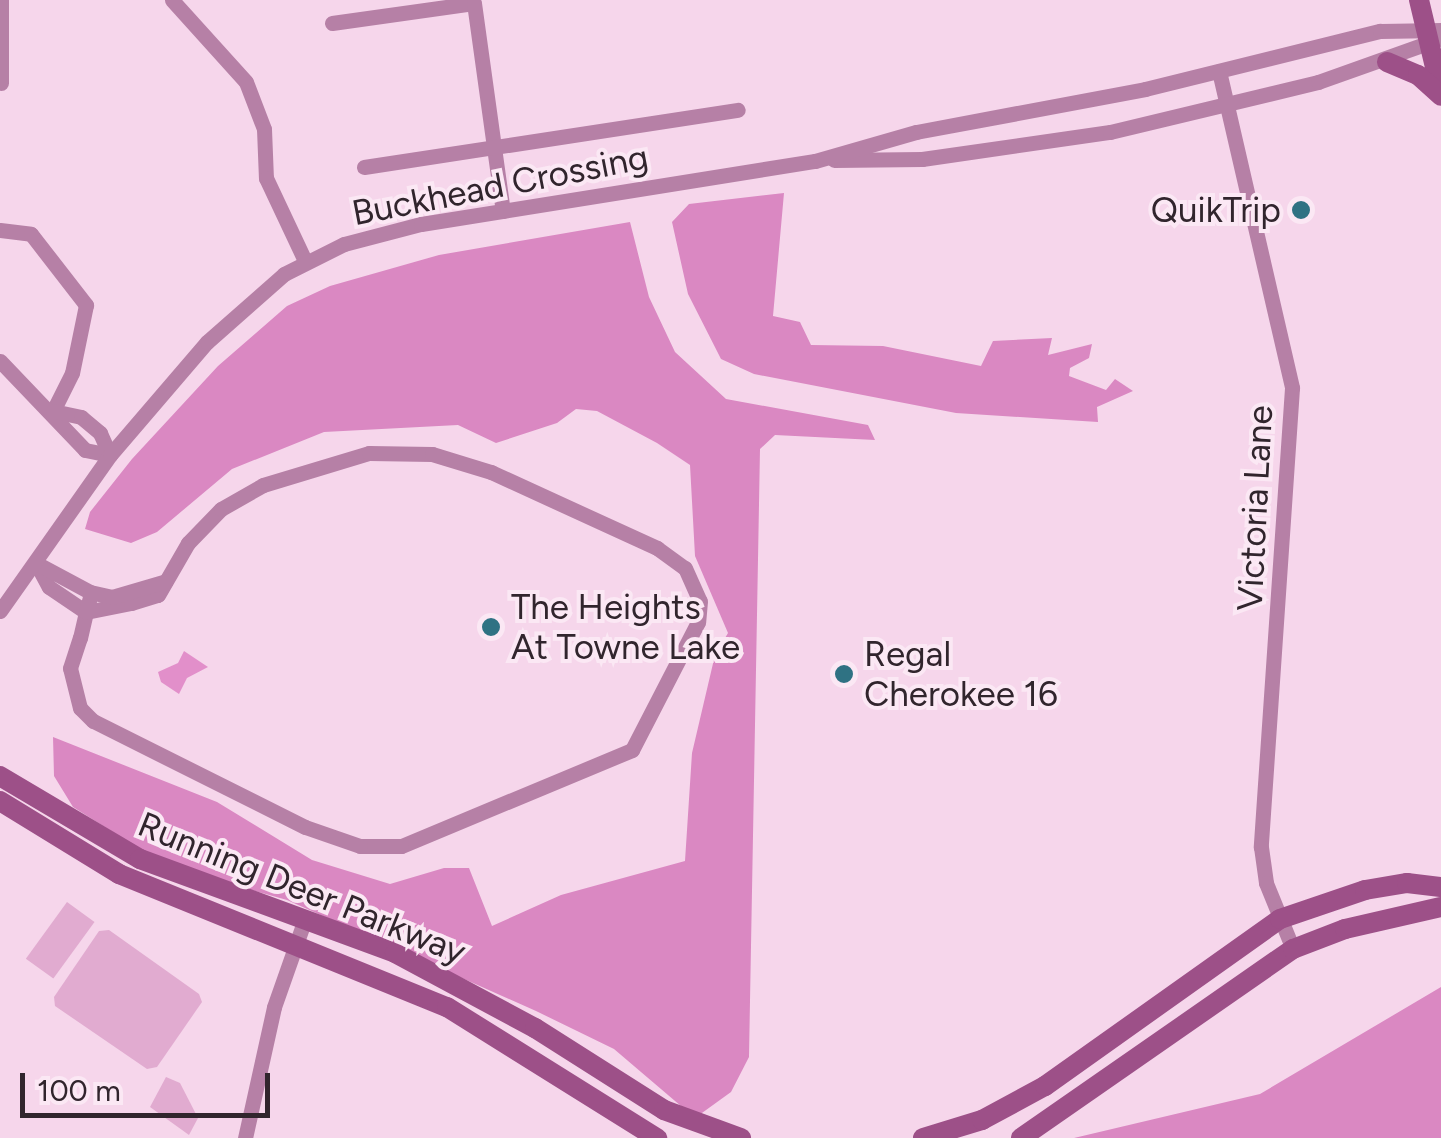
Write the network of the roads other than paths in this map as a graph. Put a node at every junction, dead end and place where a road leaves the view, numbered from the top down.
1 (1, 0) edge
2 (172, 0) edge
3 (492, 0) edge
4 (1419, 0) edge
5 (474, 3) junction
6 (332, 23) dead end
7 (1434, 35) edge
8 (1388, 62) junction
9 (1219, 72) junction
10 (1, 83) edge
11 (1441, 94) edge
12 (1227, 105) junction
13 (738, 110) dead end
14 (494, 148) junction
15 (815, 161) junction
16 (364, 166) dead end
17 (503, 210) junction
18 (0, 230) edge
19 (304, 262) junction
20 (0, 361) edge
21 (53, 411) junction
22 (110, 455) junction
23 (36, 563) junction
24 (166, 581) junction
25 (91, 593) junction
26 (0, 610) edge
27 (86, 612) junction
28 (0, 776) edge
29 (0, 800) edge
30 (1441, 887) edge
31 (1441, 907) edge
32 (305, 919) junction
33 (1280, 919) junction
34 (296, 945) junction
35 (1293, 950) junction
36 (245, 1138) edge
37 (657, 1138) edge
38 (741, 1138) edge
39 (923, 1138) edge
40 (1021, 1138) edge

1 - 10 street
2 - 19 street
3 - 5 street
4 - 7 street
5 - 6 street
5 - 14 street
7 - 8 street, Buckhead Crossing
7 - 9 street, Buckhead Crossing
7 - 11 street
8 - 11 street
8 - 12 street, Buckhead Crossing
9 - 12 street, Victoria Lane
9 - 15 street, Buckhead Crossing
12 - 15 street, Buckhead Crossing
12 - 33 street, Victoria Lane
13 - 14 street
14 - 16 street
14 - 17 street
15 - 17 street, Buckhead Crossing
17 - 19 street, Buckhead Crossing
18 - 21 street
19 - 22 street, Buckhead Crossing
20 - 21 street
21 - 22 street
22 - 23 street, Buckhead Crossing
23 - 25 street
23 - 26 street, Buckhead Crossing
23 - 27 street
24 - 25 street
24 - 27 street
24 - 27 street
25 - 27 street
28 - 32 street, Running Deer Parkway
29 - 34 street, Running Deer Parkway
30 - 33 street
31 - 35 street
32 - 34 street
32 - 38 street, Running Deer Parkway
33 - 35 street, Victoria Lane
33 - 39 street
34 - 36 street
34 - 37 street, Running Deer Parkway
35 - 40 street

